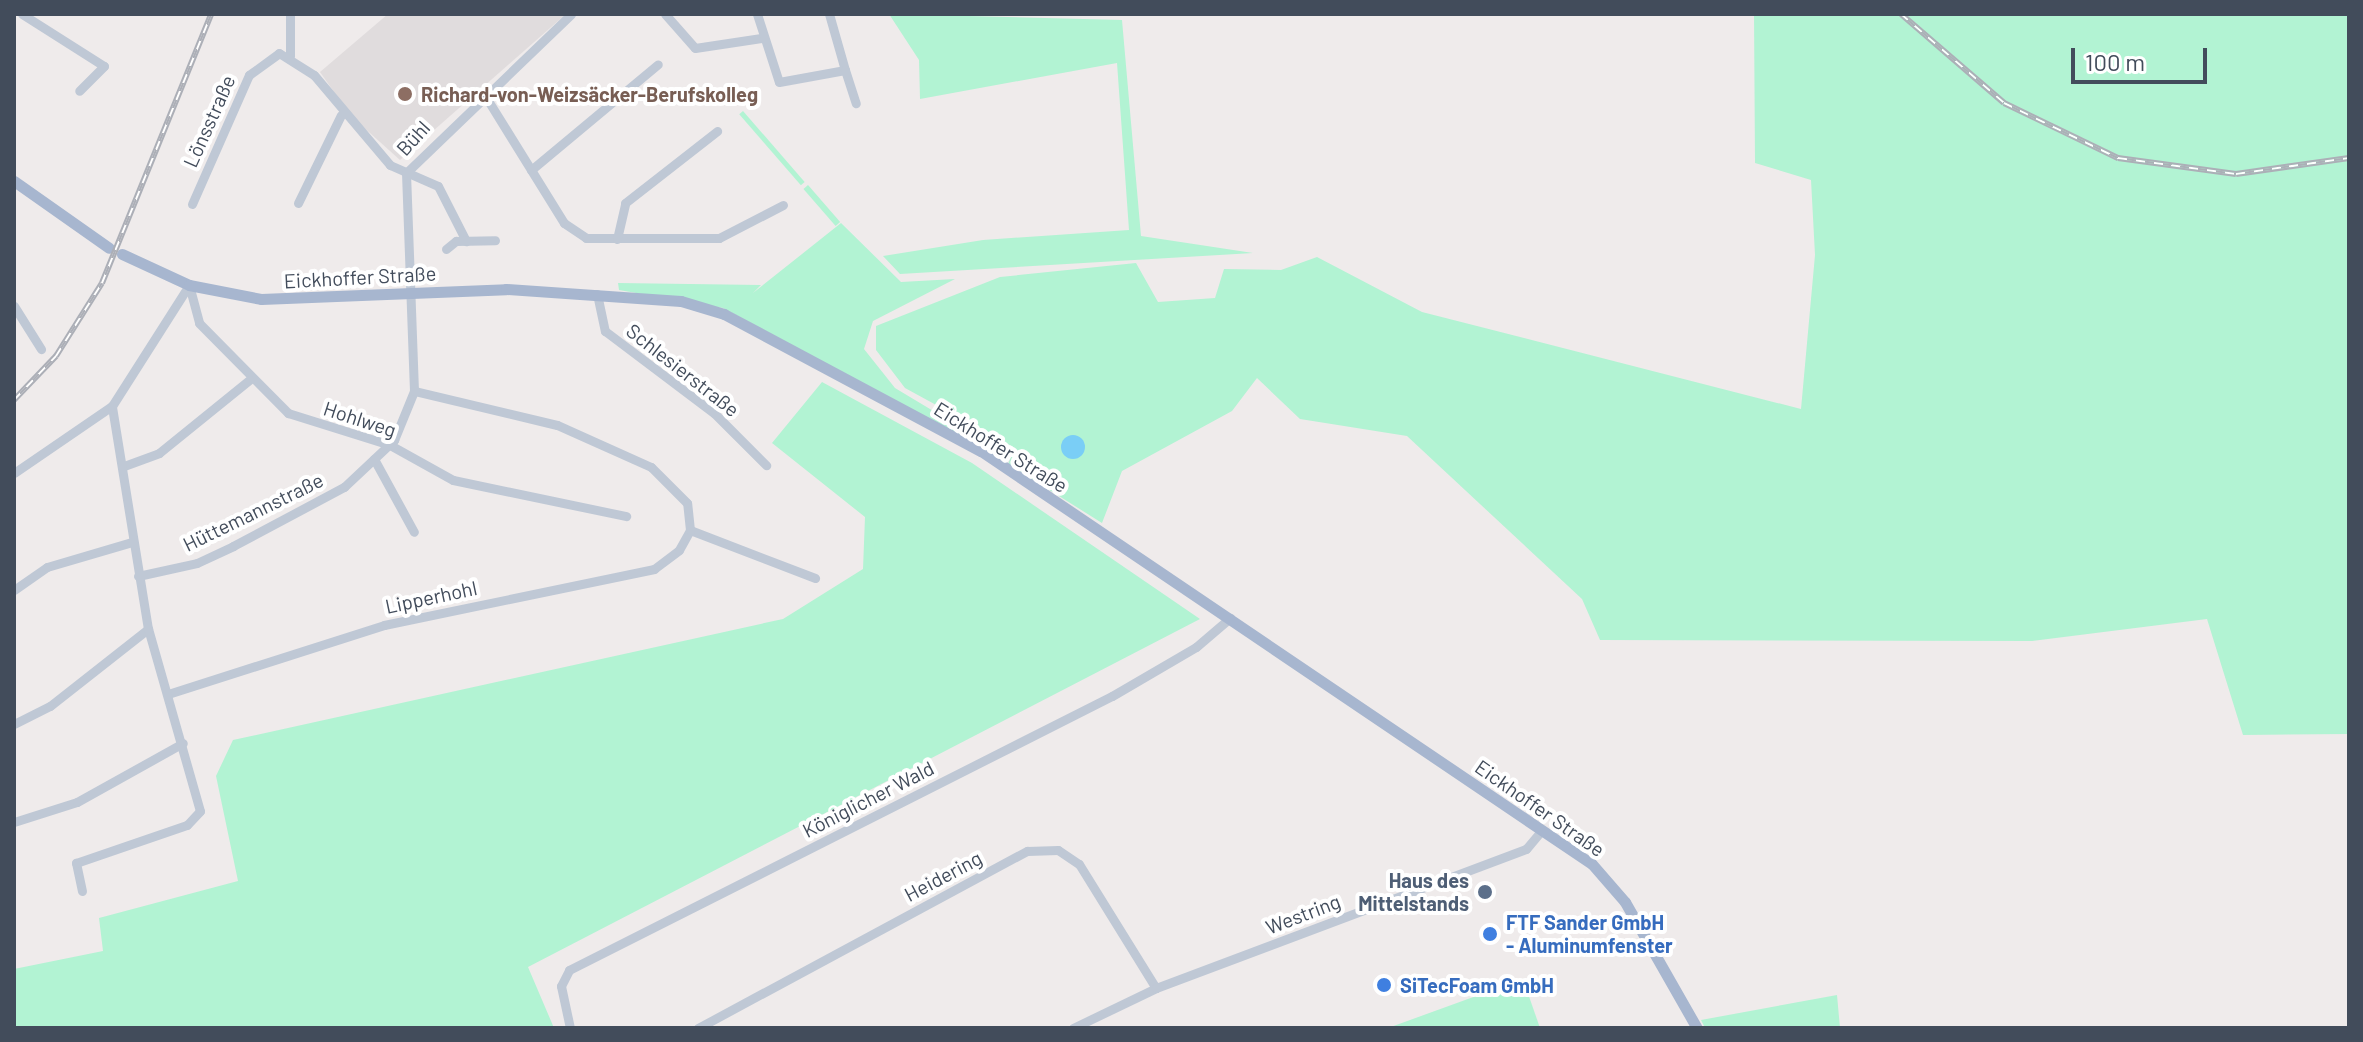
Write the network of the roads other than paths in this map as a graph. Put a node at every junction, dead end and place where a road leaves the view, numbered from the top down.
1 (22, 14) edge
2 (290, 14) edge
3 (571, 14) edge
4 (665, 14) edge
5 (757, 14) edge
6 (829, 14) edge
7 (761, 38) junction
8 (290, 56) junction
9 (658, 64) dead end
10 (845, 70) junction
11 (79, 91) dead end
12 (484, 94) junction
13 (856, 103) dead end
14 (341, 115) junction
15 (717, 131) dead end
16 (531, 170) junction
17 (406, 173) junction
18 (14, 181) edge
19 (298, 203) dead end
20 (192, 204) dead end
21 (783, 205) dead end
22 (617, 239) junction
23 (495, 240) dead end
24 (466, 241) junction
25 (109, 248) dead end
26 (446, 249) dead end
27 (122, 254) dead end
28 (189, 285) junction
29 (410, 293) junction
30 (597, 294) junction
31 (14, 306) edge
32 (41, 349) dead end
33 (249, 380) junction
34 (414, 391) junction
35 (112, 406) junction
36 (390, 445) junction
37 (374, 459) junction
38 (766, 465) dead end
39 (124, 466) junction
40 (14, 473) edge
41 (626, 516) dead end
42 (690, 530) junction
43 (414, 532) dead end
44 (132, 542) junction
45 (138, 576) junction
46 (815, 578) dead end
47 (14, 590) edge
48 (1230, 618) junction
49 (148, 629) junction
50 (168, 694) junction
51 (14, 724) edge
52 (183, 743) junction
53 (14, 822) edge
54 (1542, 830) junction
55 (82, 891) dead end
56 (1156, 988) junction
57 (570, 1028) edge
58 (698, 1028) edge
59 (1073, 1028) edge
60 (1697, 1028) edge

1 - 11 street
2 - 8 street
3 - 12 street, Bühl
4 - 7 street
5 - 7 street
6 - 10 street
7 - 10 street
8 - 14 street
8 - 20 street, Lönsstraße
9 - 16 street
10 - 13 street
12 - 16 street
12 - 17 street, Bühl
14 - 17 street
14 - 19 street
15 - 22 street
16 - 22 street
17 - 24 street
17 - 29 street, Bühl
18 - 25 main road
21 - 22 street
23 - 24 street
24 - 26 street
27 - 28 main road, Eickhoffer Straße
28 - 29 main road, Eickhoffer Straße
28 - 33 street, Hohlweg
28 - 35 street
29 - 30 main road, Eickhoffer Straße
29 - 34 street, Hüttemannstraße
30 - 38 street, Schlesierstraße
30 - 48 main road, Eickhoffer Straße
31 - 32 street
33 - 36 street, Hohlweg
33 - 39 street
34 - 36 street, Hüttemannstraße
34 - 42 street
35 - 39 street
35 - 40 street
36 - 37 street, Hüttemannstraße
36 - 41 street, Hohlweg
37 - 43 street
37 - 45 street, Hüttemannstraße
39 - 44 street
42 - 46 street
42 - 50 street, Lipperhohl
44 - 45 street
44 - 47 street
45 - 49 street
48 - 54 main road, Eickhoffer Straße
48 - 57 street, Königlicher Wald
49 - 50 street
49 - 51 street
50 - 52 street
52 - 53 street
52 - 55 street
54 - 56 street, Westring
54 - 60 main road, Eickhoffer Straße
56 - 58 street, Heidering
56 - 59 street, Westring

